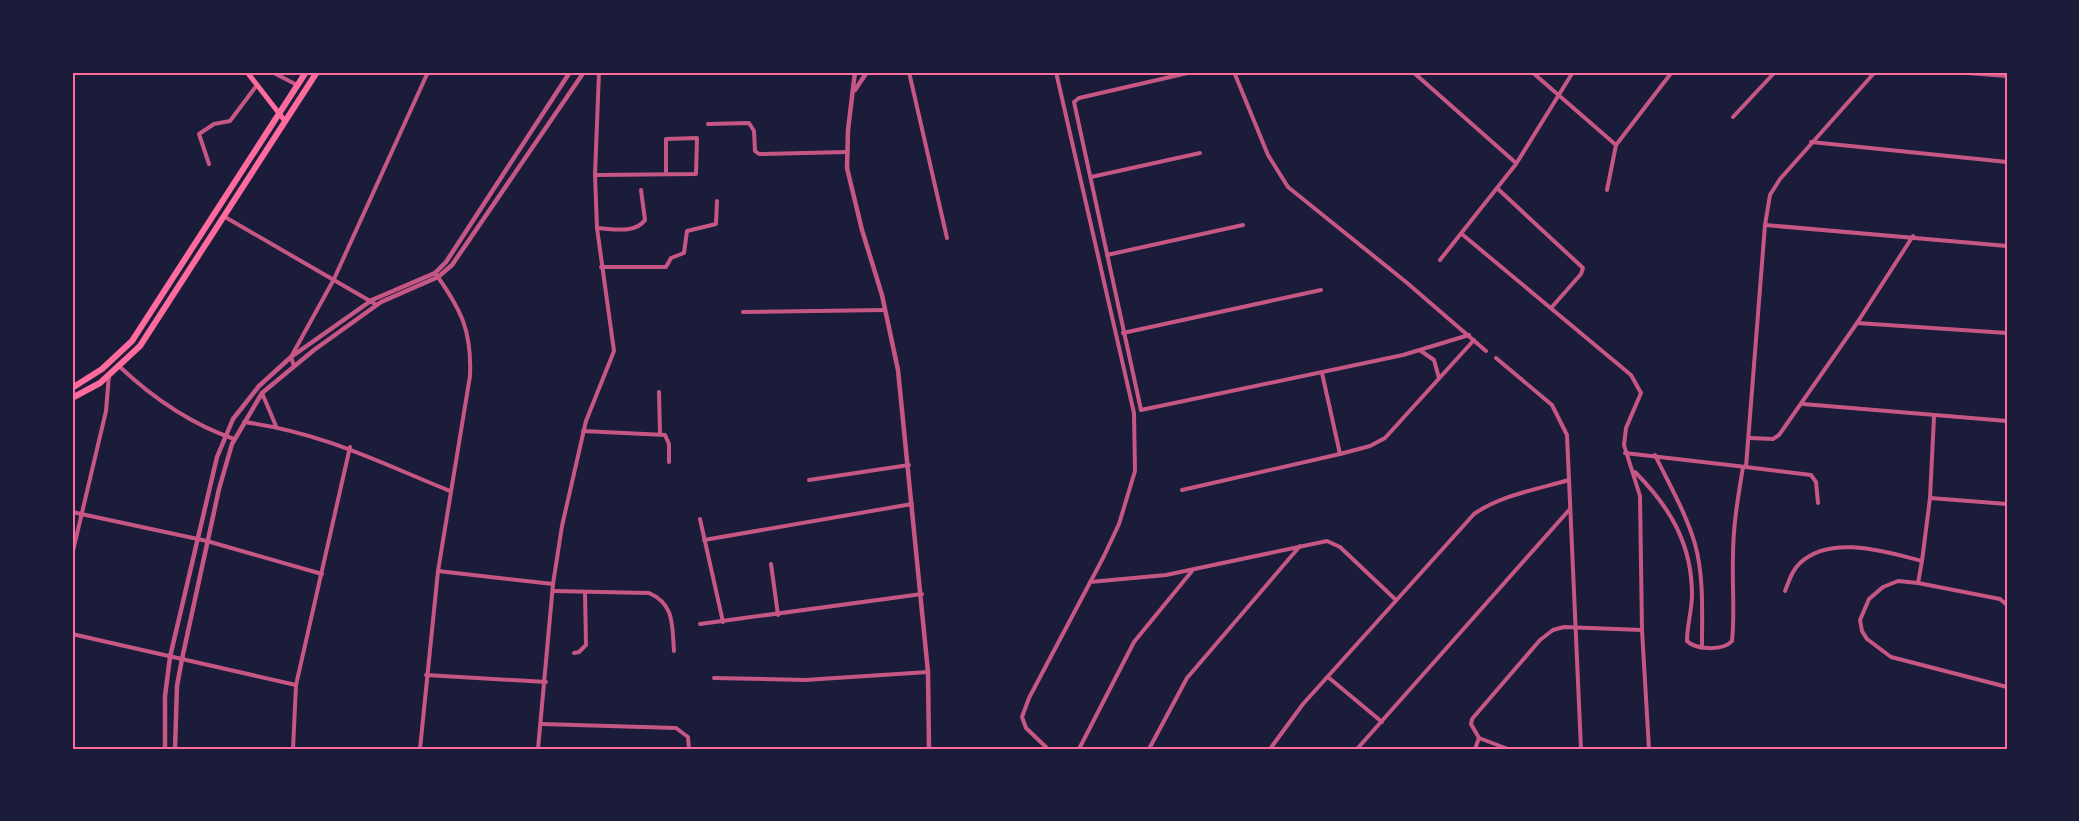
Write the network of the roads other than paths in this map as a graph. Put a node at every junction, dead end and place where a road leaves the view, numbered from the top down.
1 (247, 72) edge
2 (272, 72) edge
3 (306, 72) edge
4 (317, 72) edge
5 (428, 72) edge
6 (570, 72) edge
7 (584, 72) edge
8 (598, 72) edge
9 (855, 72) edge
10 (867, 72) edge
11 (909, 72) edge
12 (1056, 72) edge
13 (1192, 72) edge
14 (1234, 72) edge
15 (1413, 72) edge
16 (1532, 72) edge
17 (1573, 72) edge
18 (1672, 72) edge
19 (1775, 72) edge
20 (1875, 72) edge
21 (1955, 72) edge
22 (2001, 74) edge
23 (2007, 76) edge
24 (257, 85) junction
25 (297, 85) junction
26 (854, 92) junction
27 (1559, 97) junction
28 (279, 113) junction
29 (1733, 117) dead end
30 (285, 121) junction
31 (708, 124) dead end
32 (1811, 142) junction
33 (1616, 145) junction
34 (848, 152) junction
35 (1200, 153) dead end
36 (2007, 162) edge
37 (209, 164) dead end
38 (1516, 164) junction
39 (666, 173) junction
40 (595, 175) junction
41 (1091, 177) junction
42 (1497, 189) junction
43 (641, 190) dead end
44 (1607, 190) dead end
45 (717, 201) dead end
46 (225, 217) junction
47 (1243, 225) dead end
48 (1765, 225) junction
49 (597, 228) junction
50 (1463, 235) junction
51 (1913, 236) junction
52 (947, 238) dead end
53 (2007, 246) edge
54 (458, 249) junction
55 (1107, 255) junction
56 (1440, 260) dead end
57 (601, 267) junction
58 (437, 275) junction
59 (334, 279) junction
60 (1322, 290) dead end
61 (372, 300) junction
62 (377, 305) junction
63 (1551, 308) junction
64 (885, 310) junction
65 (743, 312) dead end
66 (1857, 323) junction
67 (1123, 333) junction
68 (2007, 333) edge
69 (1469, 335) junction
70 (1474, 340) junction
71 (1420, 351) junction
72 (1486, 351) dead end
73 (291, 357) junction
74 (1496, 358) dead end
75 (294, 366) junction
76 (120, 367) junction
77 (1322, 373) junction
78 (109, 375) junction
79 (1439, 378) junction
80 (74, 386) edge
81 (659, 392) dead end
82 (262, 393) junction
83 (72, 399) edge
84 (1803, 404) junction
85 (1934, 417) junction
86 (243, 422) junction
87 (2007, 422) edge
88 (277, 426) junction
89 (583, 431) junction
90 (660, 433) junction
91 (224, 435) junction
92 (1750, 438) junction
93 (234, 439) junction
94 (350, 447) junction
95 (1625, 453) junction
96 (1340, 454) junction
97 (1654, 454) junction
98 (669, 462) dead end
99 (909, 465) junction
100 (1745, 467) junction
101 (1634, 472) junction
102 (809, 480) dead end
103 (1569, 480) junction
104 (1182, 490) dead end
105 (450, 491) junction
106 (1929, 498) junction
107 (1818, 503) dead end
108 (913, 504) junction
109 (2007, 504) edge
110 (1570, 508) junction
111 (72, 512) edge
112 (81, 514) junction
113 (700, 519) dead end
114 (199, 540) junction
115 (704, 540) junction
116 (207, 541) junction
117 (1300, 545) junction
118 (72, 555) edge
119 (1922, 561) junction
120 (771, 564) dead end
121 (1193, 570) junction
122 (438, 571) junction
123 (322, 574) junction
124 (1090, 582) junction
125 (1918, 583) junction
126 (553, 584) junction
127 (553, 591) junction
128 (1785, 591) dead end
129 (585, 592) junction
130 (922, 594) junction
131 (1396, 600) junction
132 (2007, 604) edge
133 (778, 615) junction
134 (723, 622) junction
135 (700, 624) dead end
136 (1575, 627) junction
137 (1642, 630) junction
138 (72, 634) edge
139 (1702, 646) junction
140 (674, 651) dead end
141 (574, 653) dead end
142 (170, 657) junction
143 (182, 659) junction
144 (928, 672) junction
145 (426, 675) junction
146 (1328, 677) junction
147 (714, 678) dead end
148 (546, 682) junction
149 (296, 685) junction
150 (2007, 687) edge
151 (1382, 722) junction
152 (542, 724) junction
153 (1479, 738) junction
154 (165, 749) edge
155 (175, 749) edge
156 (293, 749) edge
157 (420, 749) edge
158 (538, 749) edge
159 (689, 749) edge
160 (929, 749) edge
161 (1048, 749) edge
162 (1079, 749) edge
163 (1149, 749) edge
164 (1270, 749) edge
165 (1357, 749) edge
166 (1476, 749) edge
167 (1508, 749) edge
168 (1581, 749) edge
169 (1649, 749) edge

1 - 24 main road
2 - 25 street
3 - 25 main road
4 - 30 main road
5 - 59 street
6 - 54 street
7 - 54 street
8 - 40 street
9 - 26 street
10 - 26 street
11 - 52 street
12 - 124 street
13 - 41 street
14 - 69 street
15 - 38 street
16 - 27 street
17 - 27 street
18 - 33 street
19 - 29 street
20 - 32 street
21 - 22 street
22 - 23 street
24 - 28 main road
24 - 37 street
25 - 28 main road
26 - 34 street
27 - 33 street
27 - 38 street
28 - 30 main road
28 - 80 main road
30 - 46 main road
31 - 34 street
32 - 36 street
32 - 48 street
33 - 44 street
34 - 64 street
35 - 41 street
38 - 42 street
39 - 39 street
39 - 40 street
40 - 49 street
41 - 55 street
42 - 50 street
42 - 63 street
43 - 49 street
45 - 57 street
46 - 59 street
46 - 76 main road
47 - 55 street
48 - 51 street
48 - 92 street
49 - 57 street
50 - 56 street
50 - 63 street
51 - 53 street
51 - 66 street
54 - 58 street
55 - 67 street
57 - 89 street
58 - 61 street
58 - 62 street
58 - 105 street
59 - 61 street
59 - 73 street
60 - 67 street
61 - 62 street
61 - 73 street
62 - 75 street
63 - 95 street
64 - 65 street
64 - 99 street
66 - 68 street
66 - 84 street
67 - 77 street
69 - 70 street
69 - 71 street
70 - 72 street
70 - 79 street
71 - 77 street
71 - 79 street
73 - 75 street
73 - 91 street
74 - 103 street
75 - 82 street
76 - 78 main road
76 - 91 street
77 - 96 street
78 - 83 main road
78 - 112 street
79 - 96 street
81 - 90 street
82 - 86 street
82 - 88 street
84 - 85 street
84 - 92 street
85 - 87 street
85 - 106 street
86 - 88 street
86 - 93 street
88 - 94 street
89 - 90 street
89 - 126 street
90 - 98 street
91 - 93 street
91 - 114 street
92 - 100 street
93 - 116 street
94 - 105 street
94 - 123 street
95 - 97 street
95 - 101 street
96 - 104 street
97 - 100 street
97 - 139 street
99 - 102 street
99 - 108 street
100 - 107 street
100 - 139 street
101 - 137 street
101 - 139 street
103 - 110 street
103 - 131 street
105 - 122 street
106 - 109 street
106 - 119 street
108 - 115 street
108 - 130 street
110 - 136 street
110 - 151 street
111 - 112 street
112 - 114 street
112 - 118 street
113 - 115 street
114 - 116 street
114 - 142 street
115 - 134 street
116 - 123 street
116 - 143 street
117 - 121 street
117 - 131 street
117 - 163 street
119 - 125 street
119 - 128 street
120 - 133 street
121 - 124 street
121 - 162 street
122 - 126 street
122 - 145 street
123 - 149 street
124 - 161 street
125 - 132 street
125 - 150 street
126 - 127 street
127 - 129 street
127 - 148 street
129 - 140 street
129 - 141 street
130 - 133 street
130 - 144 street
131 - 146 street
133 - 134 street
134 - 135 street
136 - 137 street
136 - 153 street
136 - 168 street
137 - 169 street
138 - 142 street
142 - 143 street
142 - 154 street
143 - 149 street
143 - 155 street
144 - 147 street
144 - 160 street
145 - 148 street
145 - 157 street
146 - 151 street
146 - 164 street
148 - 152 street
149 - 156 street
151 - 165 street
152 - 158 street
152 - 159 street
153 - 166 street
153 - 167 street

